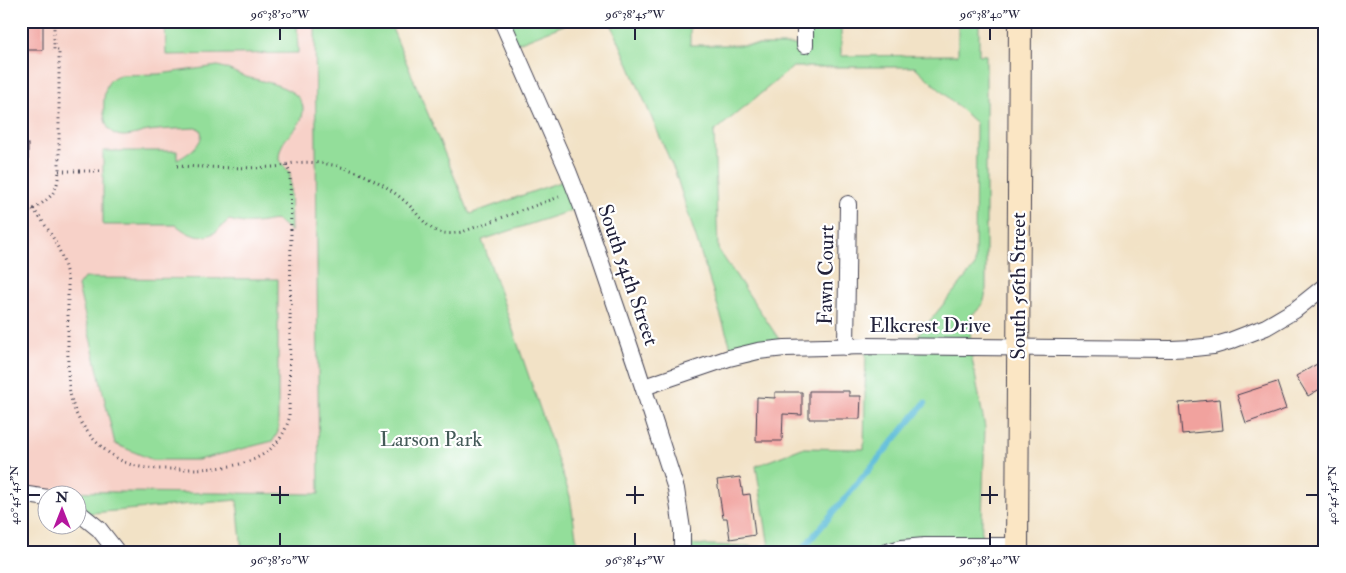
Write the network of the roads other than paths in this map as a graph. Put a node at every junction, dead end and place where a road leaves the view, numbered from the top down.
1 (502, 21) edge
2 (805, 21) edge
3 (1020, 21) edge
4 (805, 45) dead end
5 (848, 204) dead end
6 (1325, 286) edge
7 (846, 347) junction
8 (1018, 347) junction
9 (644, 387) junction
10 (21, 494) edge
11 (38, 497) edge
12 (88, 520) edge
13 (1017, 549) edge
14 (117, 552) edge
15 (682, 552) edge
16 (887, 552) edge

1 - 9 street, South 54th Street
2 - 4 street
3 - 8 main road, South 56th Street
5 - 7 street, Fawn Court
6 - 8 street, Elkcrest Drive
7 - 8 street, Elkcrest Drive
7 - 9 street, Elkcrest Drive
8 - 13 main road, South 56th Street
9 - 15 street, South 54th Street
10 - 11 street
12 - 14 street
13 - 16 street

